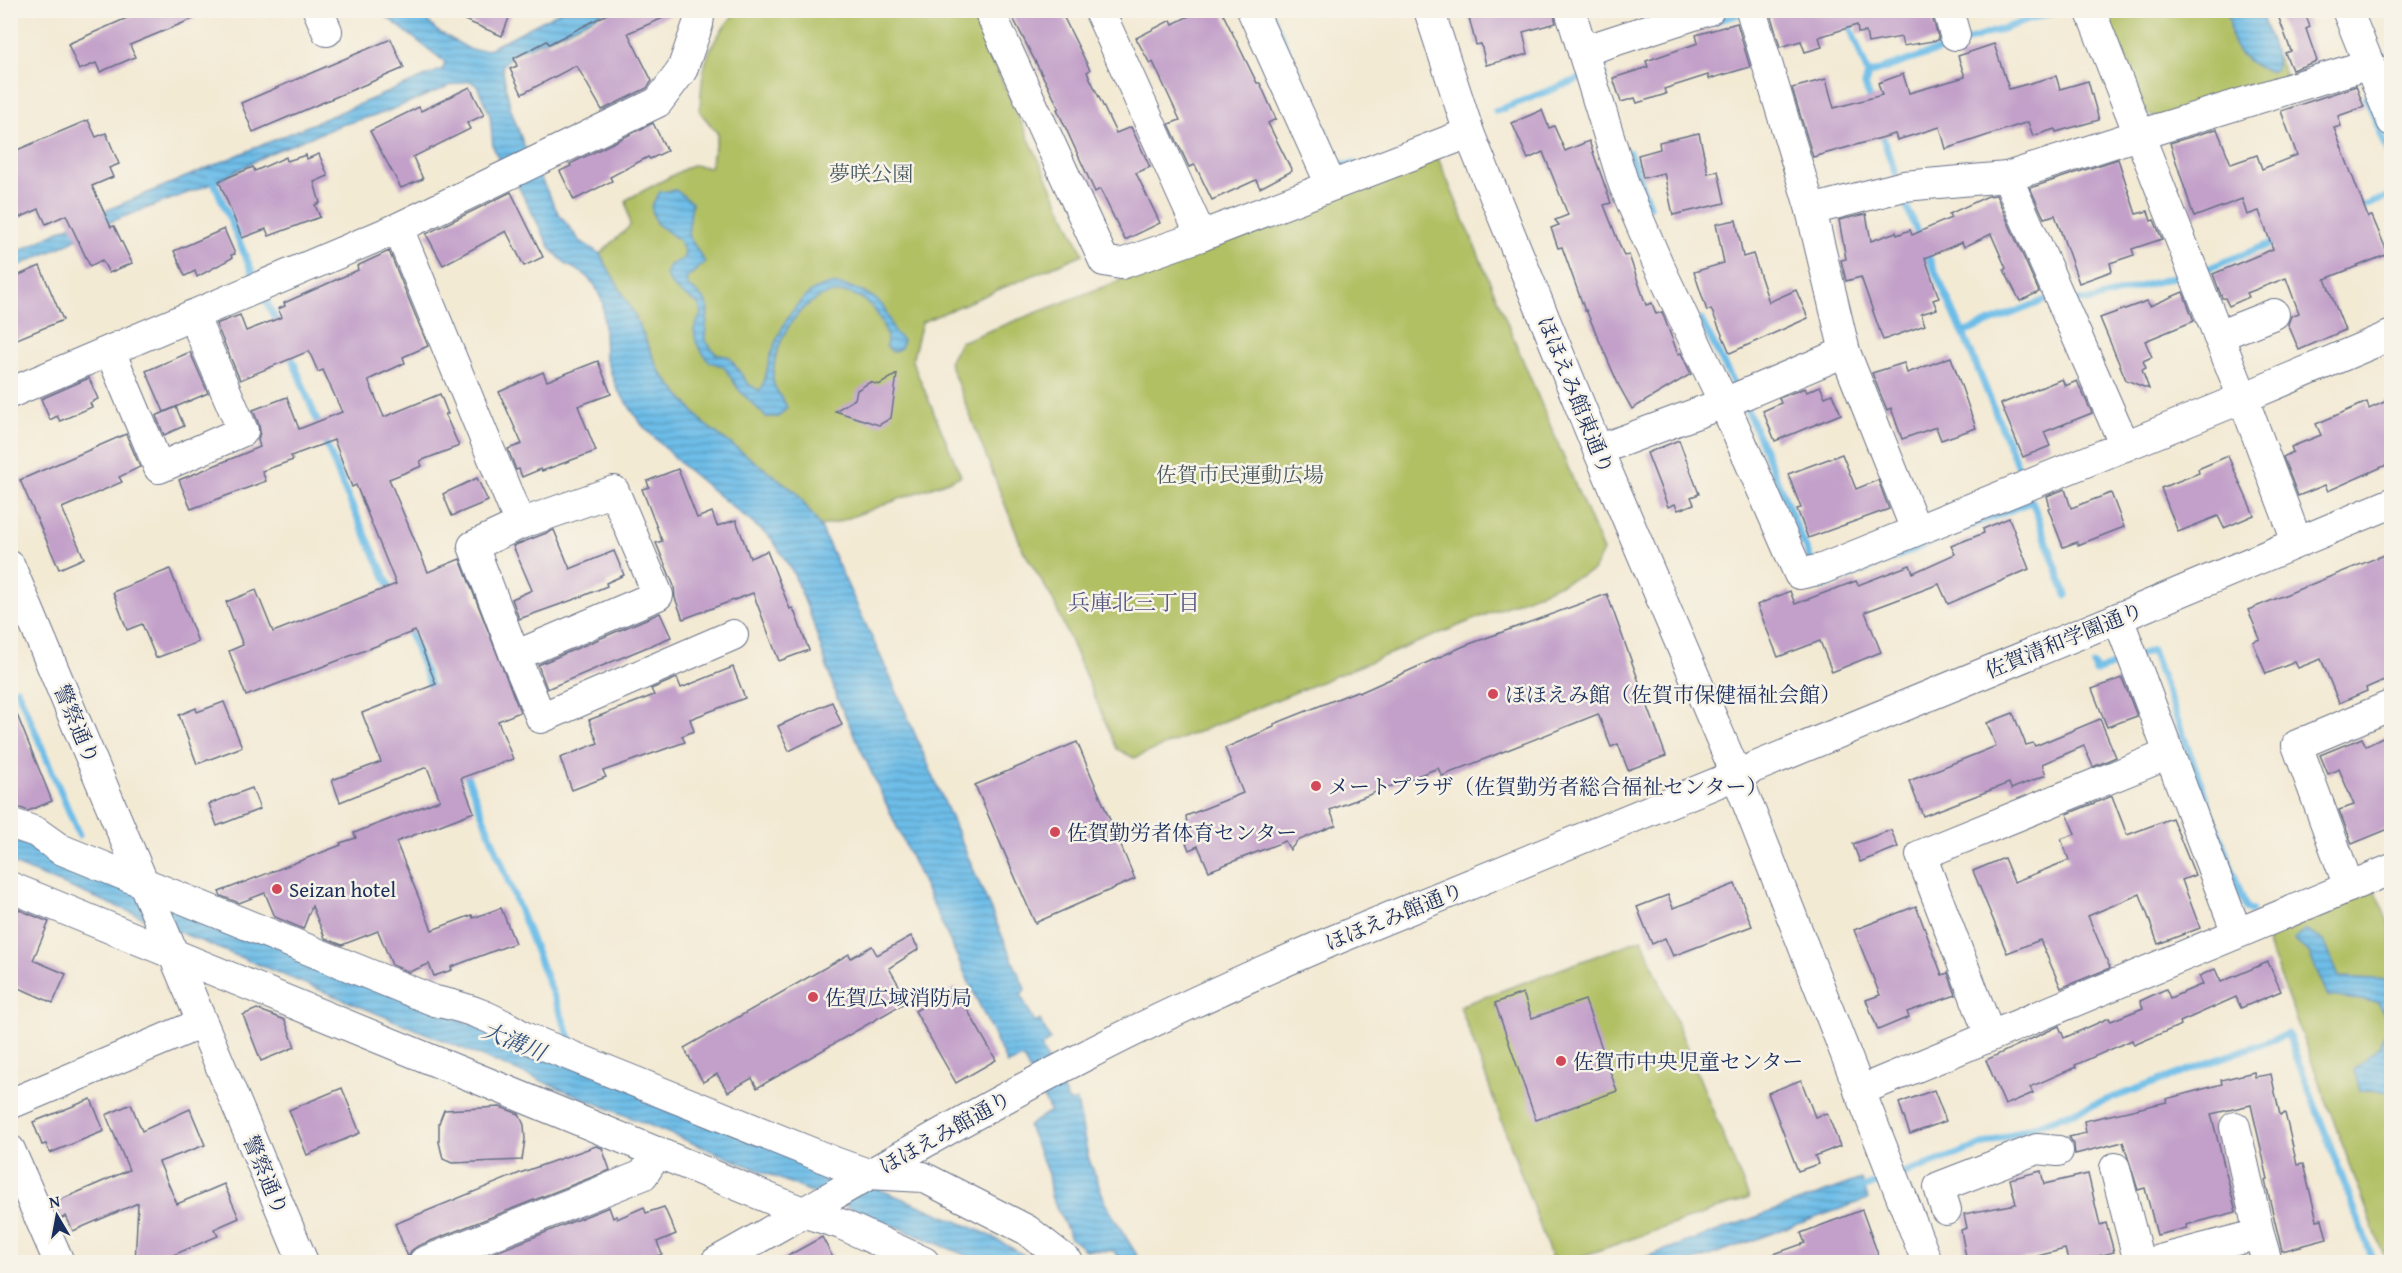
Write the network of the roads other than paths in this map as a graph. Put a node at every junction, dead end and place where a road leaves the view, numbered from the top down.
1 (699, 10) edge
2 (989, 10) edge
3 (1099, 10) edge
4 (1252, 10) edge
5 (1429, 10) edge
6 (1570, 10) edge
7 (1708, 10) edge
8 (1751, 10) edge
9 (2090, 10) edge
10 (2348, 10) edge
11 (1583, 51) junction
12 (2370, 64) junction
13 (2391, 121) edge
14 (1469, 133) junction
15 (2138, 135) junction
16 (2007, 177) junction
17 (1331, 185) junction
18 (1810, 210) junction
19 (398, 228) junction
20 (1201, 236) junction
21 (2274, 314) dead end
22 (193, 315) junction
23 (2391, 335) edge
24 (2218, 336) junction
25 (110, 351) junction
26 (1845, 352) junction
27 (10, 393) edge
28 (2243, 398) junction
29 (1734, 399) junction
30 (2125, 446) junction
31 (1598, 450) junction
32 (2391, 503) edge
33 (520, 524) junction
34 (1916, 530) junction
35 (2297, 542) junction
36 (10, 566) edge
37 (2118, 618) junction
38 (733, 635) dead end
39 (515, 656) junction
40 (2391, 705) edge
41 (2169, 754) junction
42 (1736, 774) junction
43 (10, 823) edge
44 (2391, 869) edge
45 (144, 882) junction
46 (10, 887) edge
47 (2349, 887) junction
48 (2237, 933) junction
49 (174, 954) junction
50 (202, 1023) junction
51 (1990, 1036) junction
52 (1859, 1091) junction
53 (10, 1104) edge
54 (2235, 1127) dead end
55 (2058, 1151) dead end
56 (658, 1152) junction
57 (13, 1164) edge
58 (2115, 1168) dead end
59 (864, 1177) junction
60 (1901, 1196) junction
61 (813, 1208) junction
62 (2259, 1234) junction
63 (59, 1263) edge
64 (303, 1263) edge
65 (424, 1263) edge
66 (716, 1263) edge
67 (924, 1263) edge
68 (1068, 1263) edge
69 (1927, 1263) edge
70 (2139, 1263) edge
71 (2152, 1263) edge
72 (2267, 1263) edge

1 - 19 street
2 - 20 street
3 - 20 street
4 - 17 street
5 - 14 street, ほほえみ館東通り
6 - 11 street
7 - 11 street
8 - 18 street
9 - 15 street
10 - 12 street
11 - 29 street
12 - 13 street
12 - 15 street
14 - 17 street
14 - 31 street, ほほえみ館東通り
15 - 16 street
15 - 24 street
16 - 18 street
16 - 30 street
17 - 20 street
18 - 26 street
19 - 22 street
19 - 33 street
21 - 24 street
22 - 25 street
22 - 25 street
23 - 28 street
24 - 28 street
25 - 27 street
26 - 29 street
26 - 34 street
28 - 30 street
28 - 35 street
29 - 31 street
29 - 34 street
30 - 34 street
31 - 42 street, ほほえみ館東通り
32 - 35 street, 佐賀清和学園通り
33 - 39 street
33 - 39 street
35 - 37 street, 佐賀清和学園通り
36 - 45 street, 警察通り
37 - 41 street
37 - 42 street, 佐賀清和学園通り
38 - 39 street
40 - 47 street
41 - 48 street
41 - 51 street
42 - 52 street, ほほえみ館東通り
42 - 59 street, ほほえみ館通り
43 - 45 street
44 - 47 street
45 - 49 street, 警察通り
45 - 59 street
46 - 49 street
47 - 48 street
48 - 51 street
49 - 50 street, 警察通り
49 - 56 street
50 - 53 street
50 - 64 street, 警察通り
51 - 52 street
52 - 60 street, ほほえみ館東通り
54 - 62 street
55 - 60 street
56 - 61 street
56 - 65 street
57 - 63 street
58 - 70 street
59 - 61 street, ほほえみ館通り
59 - 68 street
60 - 69 street, ほほえみ館東通り
61 - 66 street
61 - 67 street
62 - 71 street
62 - 72 street

